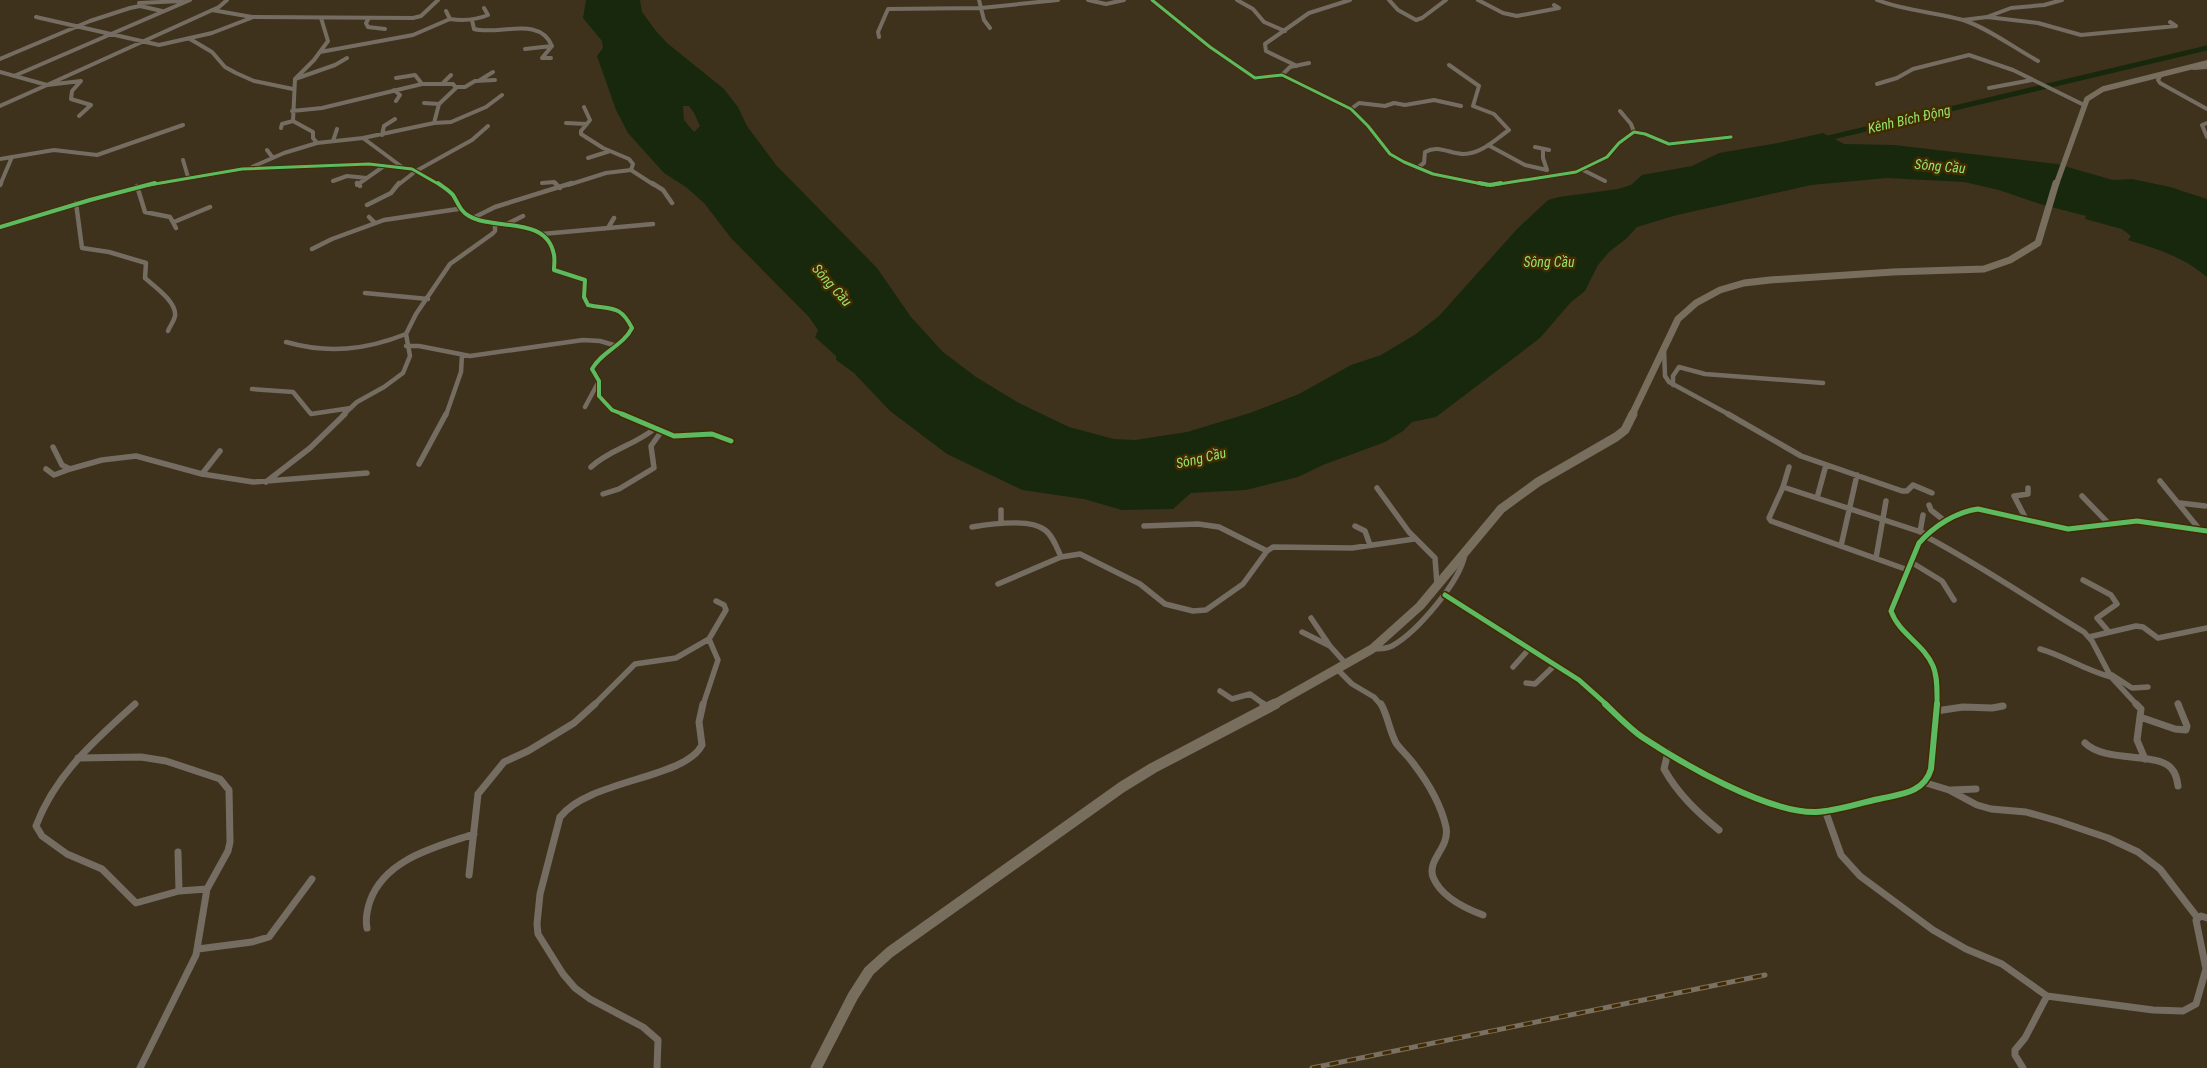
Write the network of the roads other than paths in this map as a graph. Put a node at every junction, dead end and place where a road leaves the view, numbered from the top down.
1 (146, 0) edge
2 (186, 0) edge
3 (190, 0) edge
4 (227, 0) edge
5 (438, 0) edge
6 (979, 0) edge
7 (1058, 0) edge
8 (1088, 0) edge
9 (1124, 0) edge
10 (1152, 0) edge
11 (1237, 0) edge
12 (1350, 0) edge
13 (1389, 0) edge
14 (1446, 0) edge
15 (1478, 0) edge
16 (1877, 0) edge
17 (2062, 0) edge
18 (142, 1) edge
19 (1554, 6) dead end
20 (130, 8) junction
21 (484, 8) dead end
22 (981, 8) junction
23 (212, 10) junction
24 (162, 11) junction
25 (446, 11) dead end
26 (36, 17) dead end
27 (252, 17) junction
28 (321, 18) junction
29 (369, 18) junction
30 (1987, 18) junction
31 (450, 19) junction
32 (472, 20) junction
33 (1962, 20) junction
34 (2170, 22) dead end
35 (77, 27) junction
36 (990, 28) dead end
37 (385, 29) dead end
38 (1285, 31) junction
39 (108, 35) junction
40 (879, 37) dead end
41 (190, 39) junction
42 (141, 43) junction
43 (552, 46) junction
44 (525, 49) dead end
45 (320, 52) junction
46 (347, 58) dead end
47 (551, 58) dead end
48 (0, 59) edge
49 (2038, 61) dead end
50 (1309, 63) dead end
51 (2207, 63) edge
52 (1449, 65) dead end
53 (1297, 66) junction
54 (2207, 67) edge
55 (2187, 68) junction
56 (0, 72) edge
57 (493, 72) dead end
58 (2161, 74) junction
59 (451, 75) dead end
60 (1282, 75) junction
61 (14, 76) junction
62 (396, 78) dead end
63 (295, 79) junction
64 (458, 79) dead end
65 (480, 80) junction
66 (495, 80) dead end
67 (2034, 81) junction
68 (443, 83) junction
69 (422, 84) junction
70 (1878, 84) dead end
71 (47, 85) junction
72 (454, 86) junction
73 (1989, 88) dead end
74 (293, 89) junction
75 (394, 90) junction
76 (502, 95) dead end
77 (396, 101) dead end
78 (424, 103) dead end
79 (439, 104) junction
80 (2084, 105) junction
81 (0, 106) edge
82 (1461, 106) dead end
83 (584, 107) dead end
84 (1351, 109) junction
85 (2207, 109) edge
86 (292, 111) junction
87 (1620, 111) dead end
88 (79, 116) dead end
89 (395, 119) dead end
90 (294, 121) junction
91 (434, 123) junction
92 (566, 123) dead end
93 (2207, 123) edge
94 (587, 124) junction
95 (183, 125) dead end
96 (488, 126) dead end
97 (281, 128) dead end
98 (338, 129) dead end
99 (1634, 132) junction
100 (382, 135) junction
101 (1731, 137) dead end
102 (2207, 137) edge
103 (363, 138) junction
104 (333, 141) junction
105 (317, 144) junction
106 (1488, 145) junction
107 (1535, 147) dead end
108 (1543, 149) junction
109 (267, 150) dead end
110 (1549, 150) dead end
111 (610, 151) junction
112 (12, 157) junction
113 (273, 158) junction
114 (588, 158) dead end
115 (0, 159) edge
116 (183, 160) dead end
117 (384, 166) junction
118 (402, 167) junction
119 (250, 168) junction
120 (1416, 168) junction
121 (630, 170) junction
122 (1547, 170) junction
123 (1583, 170) junction
124 (416, 171) junction
125 (1469, 176) dead end
126 (1550, 176) junction
127 (188, 177) junction
128 (367, 178) junction
129 (1605, 180) dead end
130 (333, 182) dead end
131 (1469, 182) junction
132 (542, 183) dead end
133 (0, 185) edge
134 (137, 186) junction
135 (360, 186) dead end
136 (560, 188) junction
137 (76, 202) junction
138 (672, 203) dead end
139 (367, 206) dead end
140 (210, 207) dead end
141 (458, 210) junction
142 (523, 216) dead end
143 (369, 217) dead end
144 (472, 218) junction
145 (614, 218) dead end
146 (174, 222) junction
147 (375, 223) junction
148 (495, 224) junction
149 (508, 224) junction
150 (653, 224) dead end
151 (0, 227) edge
152 (176, 228) dead end
153 (608, 228) junction
154 (542, 234) junction
155 (312, 248) dead end
156 (365, 293) dead end
157 (428, 299) junction
158 (168, 331) dead end
159 (406, 334) junction
160 (286, 342) dead end
161 (406, 346) junction
162 (617, 346) junction
163 (1664, 347) junction
164 (462, 355) junction
165 (599, 381) junction
166 (1823, 383) dead end
167 (1673, 384) junction
168 (252, 389) dead end
169 (585, 407) dead end
170 (351, 408) junction
171 (654, 429) junction
172 (660, 432) junction
173 (731, 441) dead end
174 (53, 447) dead end
175 (220, 451) dead end
176 (419, 464) dead end
177 (1826, 465) junction
178 (591, 467) dead end
179 (1789, 467) dead end
180 (46, 469) dead end
181 (70, 469) junction
182 (368, 473) dead end
183 (202, 474) junction
184 (1857, 475) junction
185 (2160, 481) dead end
186 (266, 482) junction
187 (1783, 487) junction
188 (1377, 488) dead end
189 (2028, 488) dead end
190 (1932, 493) dead end
191 (603, 494) dead end
192 (2082, 496) dead end
193 (1817, 498) junction
194 (1886, 501) dead end
195 (2180, 503) junction
196 (1929, 505) dead end
197 (2205, 506) dead end
198 (1850, 509) junction
199 (1001, 510) dead end
200 (1923, 515) dead end
201 (2026, 519) junction
202 (1883, 520) junction
203 (1946, 522) junction
204 (1001, 523) junction
205 (2110, 524) junction
206 (1144, 526) dead end
207 (1355, 526) dead end
208 (972, 527) dead end
209 (2204, 530) edge
210 (1924, 534) junction
211 (1414, 539) junction
212 (1370, 545) junction
213 (1841, 546) junction
214 (1267, 551) junction
215 (1466, 554) junction
216 (1062, 557) junction
217 (1876, 558) junction
218 (1911, 562) junction
219 (1908, 570) junction
220 (2083, 580) dead end
221 (998, 584) dead end
222 (1437, 586) junction
223 (1445, 595) junction
224 (1954, 600) dead end
225 (716, 601) dead end
226 (1311, 618) dead end
227 (2207, 628) edge
228 (1302, 632) dead end
229 (2109, 632) junction
230 (2089, 637) junction
231 (709, 639) junction
232 (1330, 646) junction
233 (1372, 649) junction
234 (1529, 649) junction
235 (2040, 649) dead end
236 (1347, 665) junction
237 (1555, 666) junction
238 (1513, 667) dead end
239 (1338, 670) junction
240 (2110, 675) junction
241 (1526, 683) dead end
242 (2148, 687) dead end
243 (1220, 691) dead end
244 (2178, 702) dead end
245 (134, 704) dead end
246 (2003, 706) dead end
247 (1269, 708) junction
248 (1936, 711) junction
249 (2140, 717) junction
250 (2085, 743) dead end
251 (1668, 752) junction
252 (78, 758) junction
253 (2145, 759) junction
254 (1926, 783) junction
255 (2178, 786) dead end
256 (1976, 789) dead end
257 (1949, 790) junction
258 (1825, 810) junction
259 (1719, 830) dead end
260 (474, 834) junction
261 (178, 852) dead end
262 (469, 875) dead end
263 (312, 879) dead end
264 (207, 889) junction
265 (179, 891) junction
266 (1483, 915) dead end
267 (2198, 917) junction
268 (2207, 918) edge
269 (367, 928) dead end
270 (198, 948) junction
271 (2047, 996) junction
272 (140, 1068) edge
273 (656, 1068) edge
274 (816, 1068) edge
275 (2023, 1068) edge

1 - 18 street
2 - 3 street
2 - 18 street
2 - 24 street
4 - 23 street
5 - 29 street
6 - 22 street
7 - 22 street
8 - 9 street
10 - 60 street
11 - 38 street
12 - 38 street
13 - 14 street
15 - 19 street
16 - 33 street
17 - 30 street
18 - 20 street
20 - 24 street
20 - 35 street
21 - 32 street
22 - 36 street
22 - 40 street
23 - 27 street
23 - 42 street
24 - 39 street
25 - 31 street
26 - 35 street
27 - 28 street
27 - 41 street
28 - 29 street
28 - 45 street
29 - 37 street
30 - 33 street
30 - 34 street
31 - 32 street
31 - 45 street
32 - 43 street
33 - 49 street
35 - 39 street
35 - 48 street
38 - 53 street
39 - 42 street
39 - 61 street
41 - 42 street
41 - 74 street
42 - 71 street
43 - 44 street
43 - 47 street
45 - 63 street
46 - 63 street
50 - 53 street
51 - 55 main road
52 - 106 street
53 - 60 street
54 - 55 street
55 - 58 main road
56 - 61 street
57 - 65 street
58 - 80 main road
58 - 85 street
59 - 68 street
60 - 84 street
61 - 71 street
62 - 69 street
63 - 74 street
64 - 72 street
65 - 66 street
65 - 72 street
67 - 70 street
67 - 73 street
67 - 80 street
68 - 69 street
68 - 72 street
69 - 75 street
71 - 81 street
71 - 88 street
72 - 79 street
74 - 86 street
75 - 77 street
75 - 86 street
76 - 91 street
78 - 79 street
79 - 91 street
80 - 163 main road
82 - 84 street
83 - 94 street
84 - 120 street
86 - 90 street
87 - 99 street
89 - 100 street
90 - 97 street
90 - 105 street
91 - 100 street
92 - 94 street
93 - 102 street
94 - 111 street
95 - 112 street
96 - 124 street
98 - 104 street
99 - 101 street
99 - 123 street
100 - 103 street
103 - 104 street
103 - 118 street
104 - 105 street
105 - 113 street
106 - 120 street
106 - 122 street
107 - 108 street
108 - 110 street
108 - 122 street
109 - 113 street
111 - 114 street
111 - 121 street
112 - 115 street
112 - 133 street
113 - 119 street
116 - 127 street
117 - 118 street
117 - 119 street
117 - 128 street
118 - 124 street
119 - 127 street
120 - 131 street
121 - 136 street
121 - 138 street
122 - 126 street
123 - 126 street
123 - 129 street
124 - 139 street
124 - 141 street
125 - 131 street
126 - 131 street
127 - 134 street
128 - 130 street
128 - 135 street
132 - 136 street
134 - 137 street
134 - 146 street
136 - 144 street
137 - 151 street
137 - 158 street
140 - 146 street
141 - 144 street
141 - 147 street
142 - 149 street
143 - 147 street
144 - 148 street
145 - 153 street
146 - 152 street
147 - 155 street
148 - 149 street
148 - 157 street
149 - 154 street
150 - 153 street
153 - 154 street
154 - 162 street
156 - 157 street
157 - 159 street
159 - 160 street
159 - 161 street
161 - 164 street
161 - 170 street
162 - 164 street
162 - 165 street
163 - 167 street
163 - 215 main road
164 - 176 street
165 - 169 street
165 - 171 street
166 - 167 street
167 - 177 street
168 - 170 street
170 - 186 street
171 - 172 street
171 - 178 street
172 - 173 street
172 - 191 street
174 - 181 street
175 - 183 street
177 - 184 street
177 - 193 street
179 - 187 street
180 - 181 street
181 - 183 street
182 - 186 street
183 - 186 street
184 - 190 street
184 - 198 street
185 - 195 street
187 - 193 street
187 - 213 street
188 - 211 street
189 - 201 street
192 - 205 street
193 - 198 street
194 - 202 street
195 - 197 street
195 - 209 street
196 - 203 street
198 - 202 street
198 - 213 street
199 - 204 street
200 - 210 street
201 - 203 street
201 - 205 street
202 - 210 street
202 - 217 street
203 - 210 street
204 - 208 street
204 - 216 street
205 - 209 street
206 - 214 street
207 - 212 street
210 - 218 street
210 - 230 street
211 - 212 street
211 - 222 street
212 - 214 street
213 - 217 street
214 - 216 street
215 - 222 main road
215 - 223 street
216 - 221 street
217 - 219 street
218 - 219 street
218 - 224 street
219 - 248 street
220 - 229 street
222 - 233 main road
223 - 233 street
223 - 234 street
225 - 231 street
226 - 232 street
227 - 229 street
228 - 232 street
229 - 230 street
230 - 240 street
231 - 260 street
231 - 273 street
232 - 236 street
233 - 236 main road
234 - 237 street
234 - 238 street
235 - 240 street
236 - 239 main road
237 - 241 street
237 - 251 street
239 - 247 main road
239 - 266 street
240 - 242 street
240 - 249 street
243 - 247 street
244 - 249 street
245 - 252 street
246 - 248 street
247 - 274 main road
248 - 254 street
249 - 253 street
250 - 253 street
251 - 258 street
251 - 259 street
252 - 264 street
252 - 265 street
253 - 255 street
254 - 257 street
254 - 258 street
256 - 257 street
257 - 267 street
258 - 271 street
260 - 262 street
260 - 269 street
261 - 265 street
263 - 270 street
264 - 265 street
264 - 270 street
267 - 268 street
267 - 271 street
270 - 272 street
271 - 275 street

